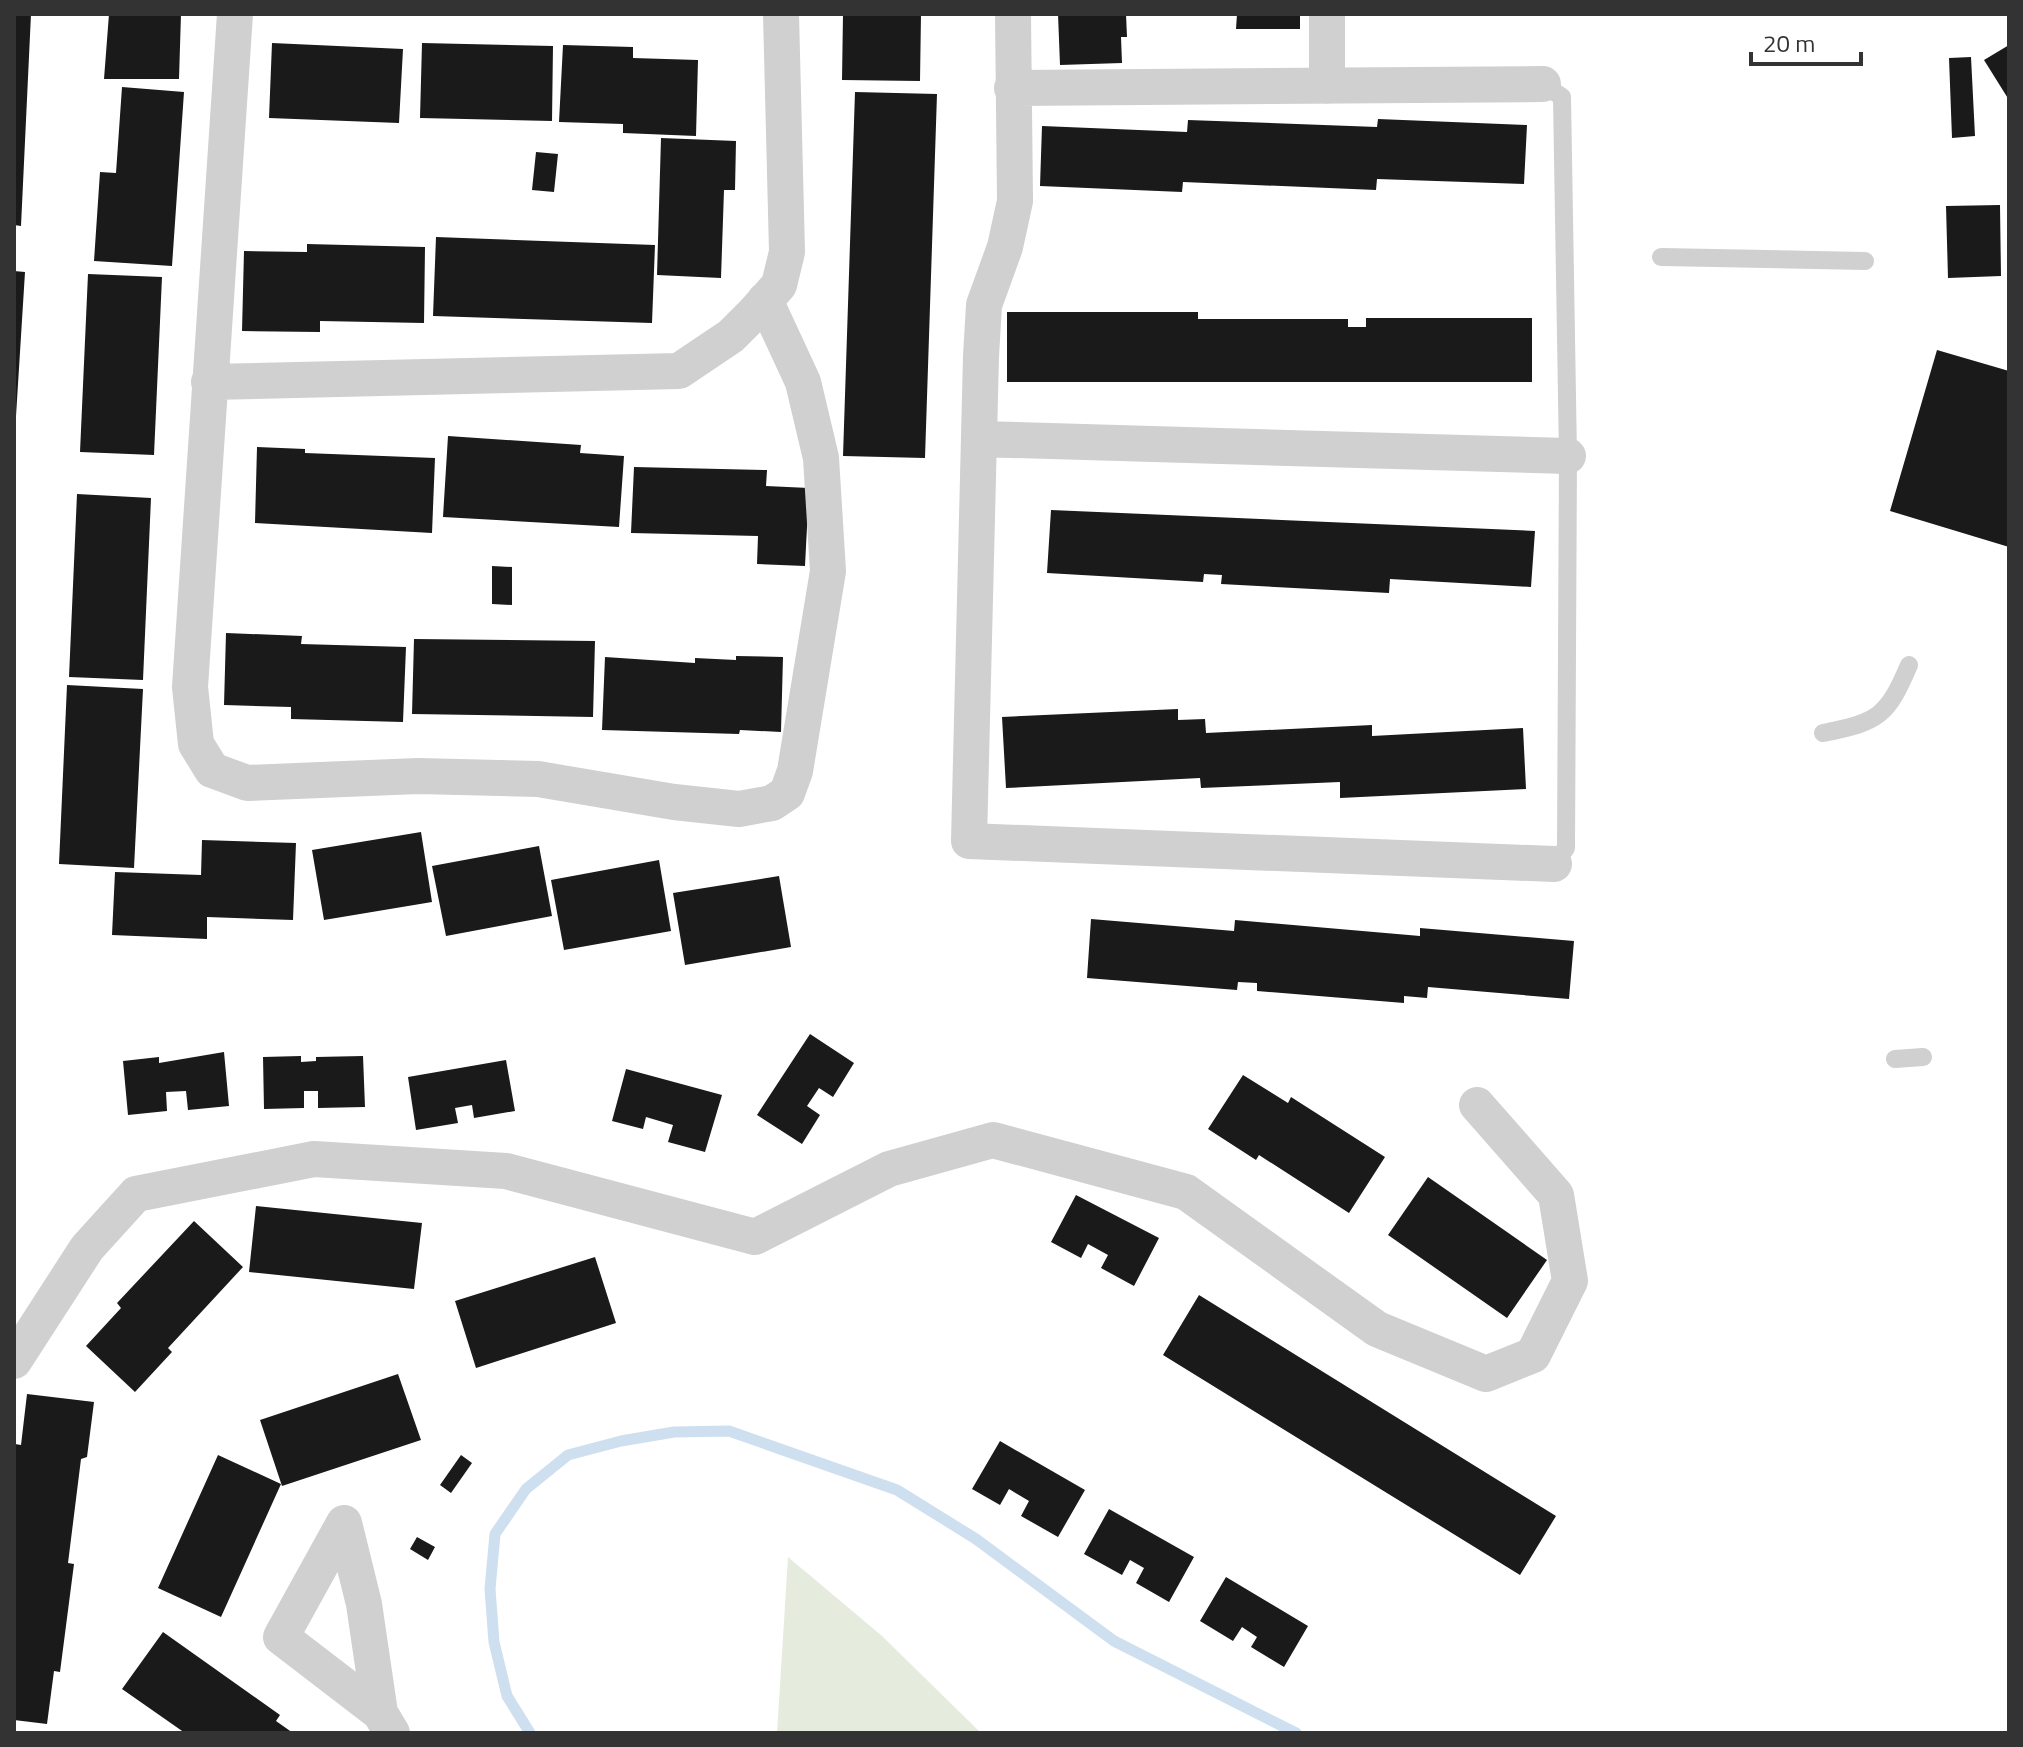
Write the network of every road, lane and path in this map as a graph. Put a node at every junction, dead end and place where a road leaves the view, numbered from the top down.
1 (235, 14) edge
2 (1013, 14) edge
3 (1327, 14) edge
4 (773, 15) edge
5 (1543, 84) joint
6 (1327, 86) junction
7 (1012, 88) junction
8 (1661, 257) dead end
9 (1865, 261) dead end
10 (765, 300) junction
11 (209, 382) junction
12 (979, 439) junction
13 (1568, 456) junction
14 (1909, 665) dead end
15 (1823, 733) dead end
16 (1554, 864) joint
17 (1923, 1057) dead end
18 (1895, 1059) dead end
19 (1477, 1105) dead end
20 (14, 1361) edge

1 - 11 street
2 - 7 street
3 - 6 street
4 - 10 street
5 - 6 street
5 - 13 lane
6 - 7 street
7 - 12 street
8 - 9 lane
10 - 11 street
10 - 11 street
12 - 13 street
12 - 16 street
13 - 16 lane
14 - 15 lane
17 - 18 lane
19 - 20 street

